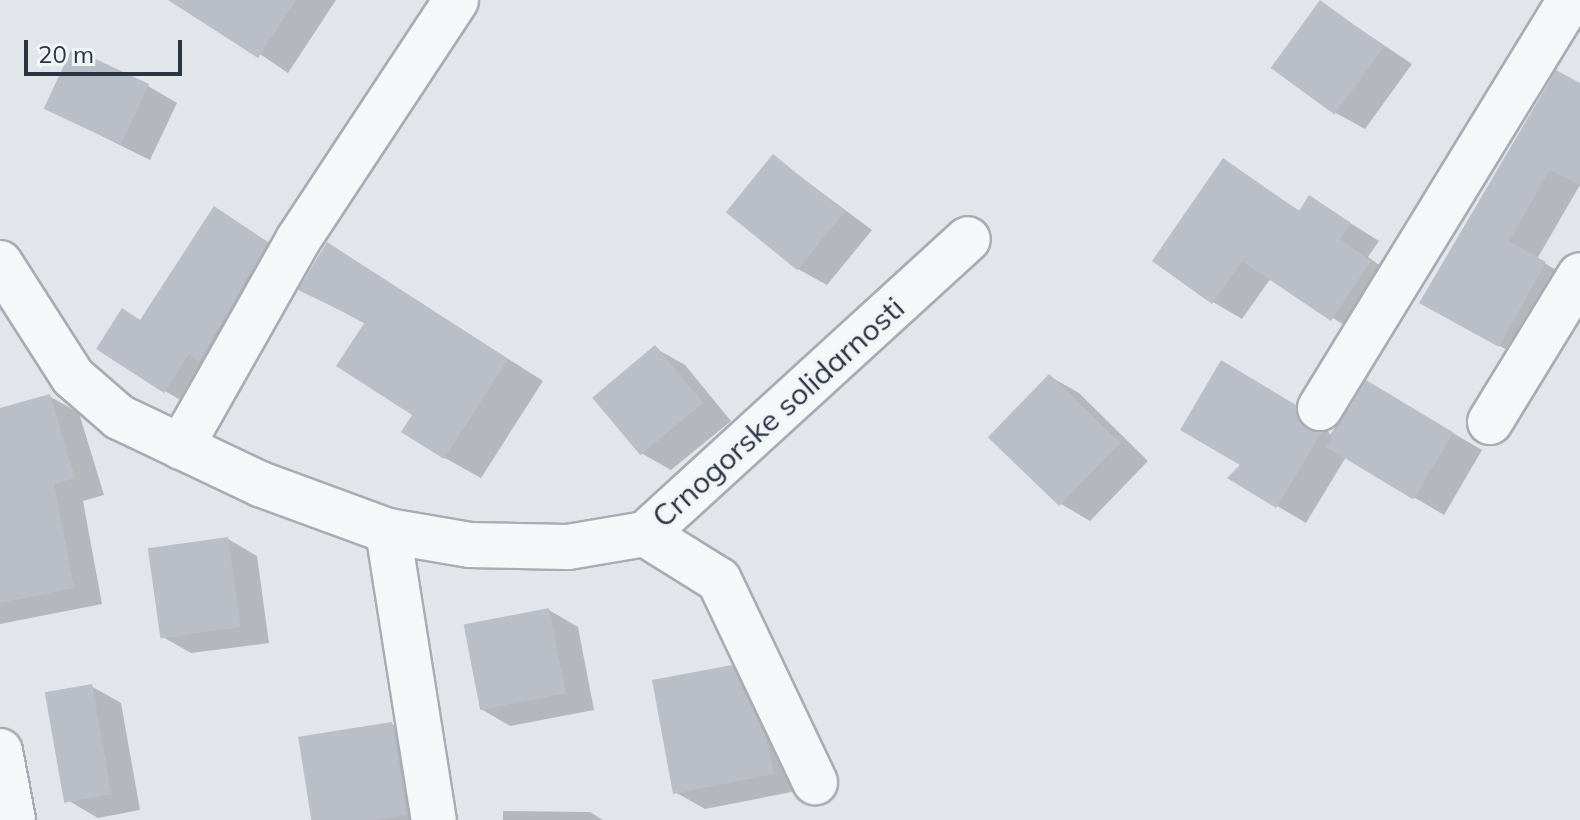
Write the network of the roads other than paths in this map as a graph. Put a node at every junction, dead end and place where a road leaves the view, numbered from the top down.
1 (456, 0) edge
2 (1570, 0) edge
3 (968, 239) dead end
4 (0, 263) edge
5 (1580, 275) edge
6 (1320, 408) dead end
7 (1490, 422) dead end
8 (181, 447) junction
9 (388, 531) junction
10 (645, 534) junction
11 (0, 751) edge
12 (815, 782) dead end
13 (13, 820) edge
14 (434, 820) edge

1 - 8 street
2 - 6 street
3 - 10 street, Crnogorske solidarnosti
4 - 8 street, Crnogorske solidarnosti
5 - 7 street
8 - 9 street, Crnogorske solidarnosti
9 - 10 street, Crnogorske solidarnosti
9 - 14 street
10 - 12 street
11 - 13 street

